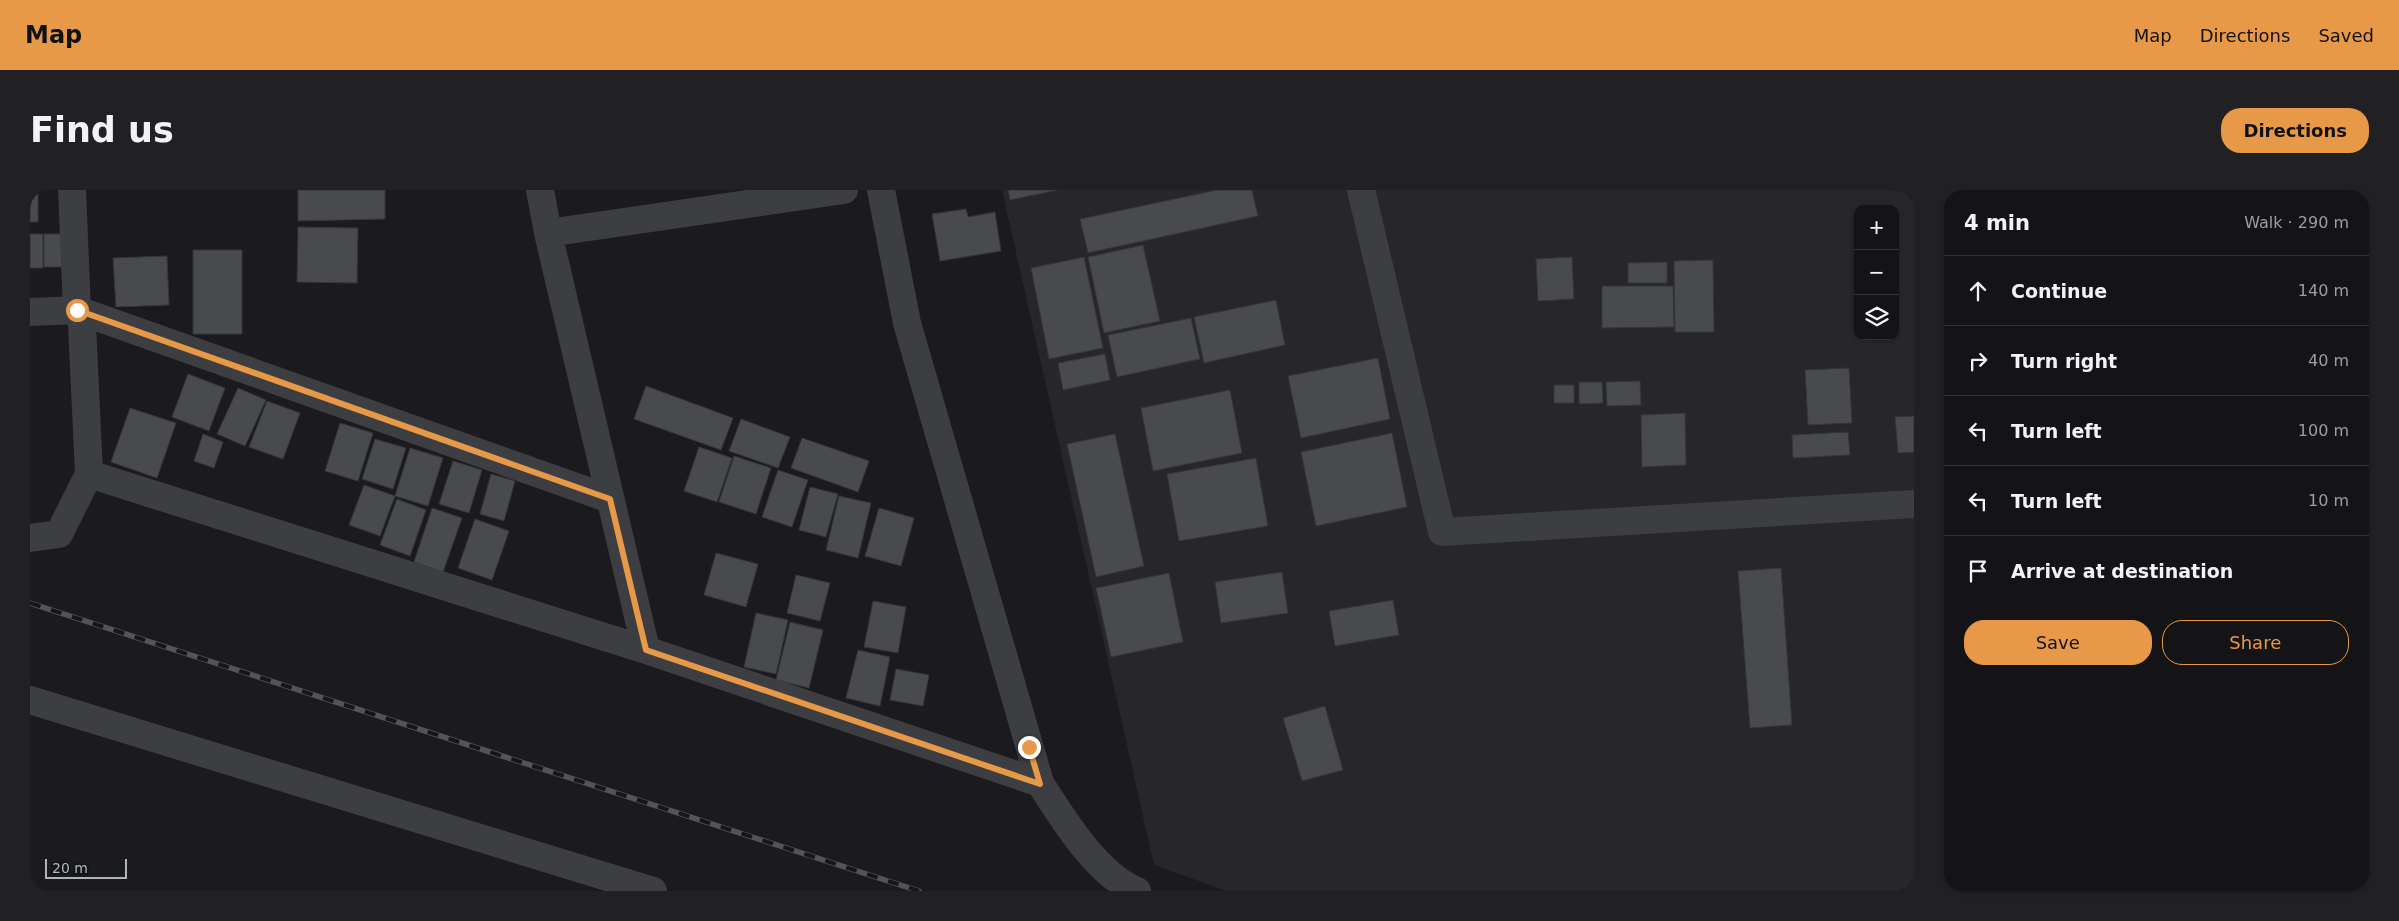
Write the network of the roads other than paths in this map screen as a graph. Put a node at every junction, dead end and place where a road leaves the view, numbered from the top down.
1 (72, 190) edge
2 (540, 190) edge
3 (844, 190) edge
4 (881, 190) edge
5 (1361, 190) edge
6 (548, 232) junction
7 (77, 310) junction
8 (30, 312) edge
9 (89, 474) junction
10 (610, 499) junction
11 (1914, 504) edge
12 (30, 538) edge
13 (646, 650) junction
14 (30, 700) edge
15 (1040, 784) junction
16 (653, 891) edge
17 (1138, 891) edge

1 - 7 street
2 - 6 street
3 - 6 street
4 - 15 street
5 - 11 street
6 - 10 street
7 - 8 street
7 - 9 street
7 - 10 street
9 - 12 street
9 - 13 street
10 - 13 street
13 - 15 street
14 - 16 street
15 - 17 street

